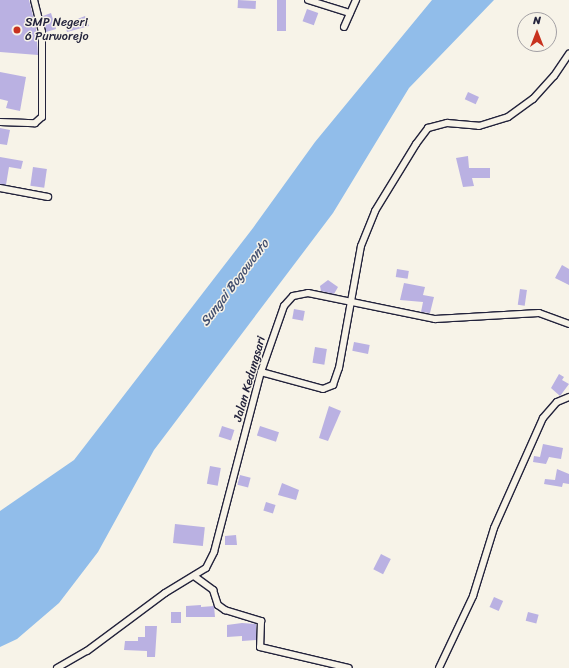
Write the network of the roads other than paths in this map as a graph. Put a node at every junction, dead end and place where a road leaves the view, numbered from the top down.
1 (34, 0) edge
2 (308, 0) edge
3 (356, 0) edge
4 (350, 14) junction
5 (344, 27) dead end
6 (569, 54) edge
7 (0, 122) edge
8 (0, 188) edge
9 (48, 197) dead end
10 (350, 302) junction
11 (569, 324) edge
12 (261, 372) junction
13 (569, 397) edge
14 (194, 576) junction
15 (57, 668) edge
16 (349, 668) edge
17 (439, 668) edge

1 - 7 street
2 - 4 street
3 - 4 street
4 - 5 street
6 - 10 street
8 - 9 street
10 - 11 street, Jalan Kedungsari
10 - 12 street, Jalan Kedungsari
10 - 12 street
12 - 14 street, Jalan Kedungsari
13 - 17 street
14 - 15 street, Jalan Kedungsari
14 - 16 street

